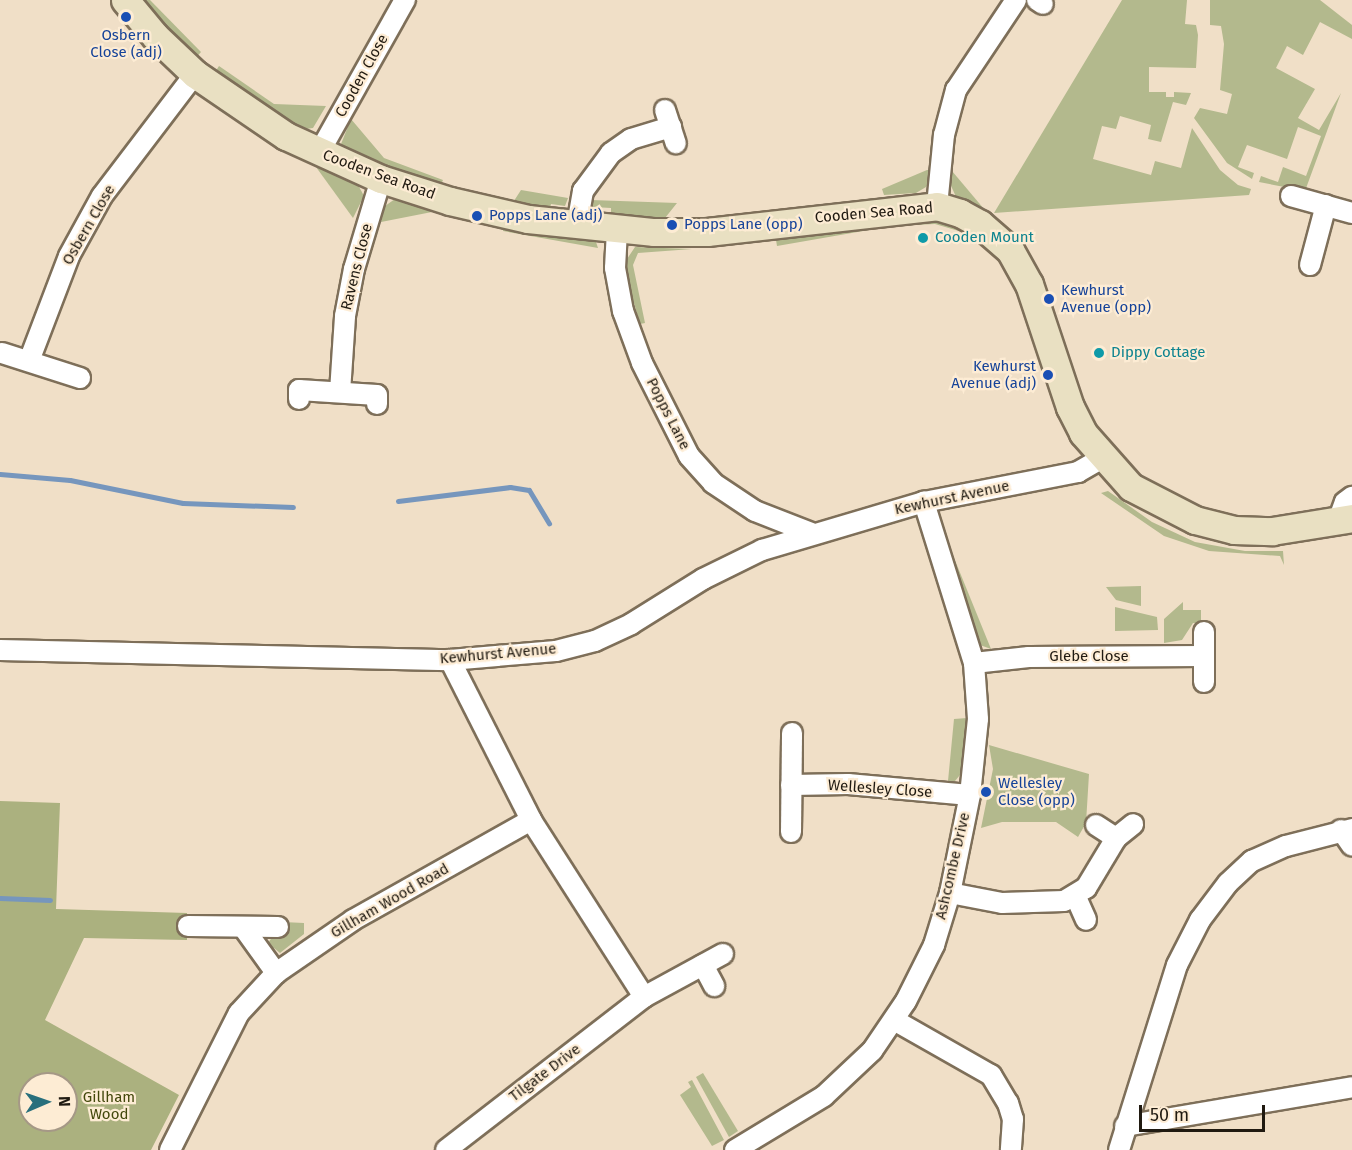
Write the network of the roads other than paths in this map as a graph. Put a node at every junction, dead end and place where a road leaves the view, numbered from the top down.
1 (125, 0) edge
2 (405, 0) edge
3 (1016, 0) edge
4 (195, 74) junction
5 (670, 126) dead end
6 (318, 153) junction
7 (381, 179) junction
8 (1291, 196) dead end
9 (1326, 205) junction
10 (937, 206) junction
11 (1352, 213) edge
12 (577, 225) junction
13 (617, 230) junction
14 (1310, 265) dead end
15 (2, 353) dead end
16 (29, 361) junction
17 (80, 378) dead end
18 (340, 392) junction
19 (299, 399) dead end
20 (377, 404) dead end
21 (1102, 458) junction
22 (1352, 497) edge
23 (924, 502) junction
24 (1345, 520) edge
25 (811, 533) junction
26 (1204, 632) dead end
27 (0, 650) edge
28 (1204, 656) junction
29 (450, 660) junction
30 (974, 663) junction
31 (1204, 682) dead end
32 (792, 733) dead end
33 (791, 785) junction
34 (970, 795) junction
35 (531, 820) junction
36 (1132, 824) dead end
37 (1096, 825) dead end
38 (791, 832) dead end
39 (1348, 835) edge
40 (1116, 838) junction
41 (950, 893) junction
42 (1075, 895) junction
43 (1086, 920) dead end
44 (188, 926) dead end
45 (243, 927) junction
46 (278, 927) dead end
47 (723, 954) dead end
48 (703, 965) junction
49 (276, 973) junction
50 (714, 986) dead end
51 (644, 997) junction
52 (894, 1020) junction
53 (1352, 1087) edge
54 (1125, 1126) junction
55 (171, 1150) edge
56 (446, 1150) edge
57 (735, 1150) edge
58 (1011, 1150) edge
59 (1119, 1150) edge

1 - 4 main road, Cooden Sea Road
2 - 6 street, Cooden Close
3 - 10 street
4 - 6 main road, Cooden Sea Road
4 - 16 street, Osbern Close
5 - 12 street
6 - 7 main road, Cooden Sea Road
7 - 12 main road, Cooden Sea Road
7 - 18 street, Ravens Close
8 - 9 street
9 - 11 street
9 - 14 street
10 - 13 main road, Cooden Sea Road
10 - 21 main road, Cooden Sea Road
12 - 13 main road, Cooden Sea Road
13 - 25 street, Popps Lane
15 - 16 street
16 - 17 street
18 - 19 street
18 - 20 street
21 - 23 street, Kewhurst Avenue
21 - 24 main road, Cooden Sea Road
22 - 24 street, Cooden Sea Road
23 - 25 street, Kewhurst Avenue
23 - 30 street, Ashcombe Drive
25 - 29 street, Kewhurst Avenue
26 - 28 street
27 - 29 street, Kewhurst Avenue
28 - 30 street, Glebe Close
28 - 31 street
29 - 35 street
30 - 34 street, Ashcombe Drive
32 - 33 street
33 - 34 street, Wellesley Close
33 - 38 street
34 - 41 street, Ashcombe Drive
35 - 49 street, Gillham Wood Road
35 - 51 street
36 - 40 street
37 - 40 street
39 - 54 street
40 - 42 street
41 - 42 street
41 - 52 street, Ashcombe Drive
42 - 43 street
44 - 45 street
45 - 46 street
45 - 49 street
47 - 48 street, Tilgate Drive
48 - 50 street
48 - 51 street, Tilgate Drive
49 - 55 street, Gillham Wood Road
51 - 56 street, Tilgate Drive
52 - 57 street, Ashcombe Drive
52 - 58 street
53 - 54 street
54 - 59 street

